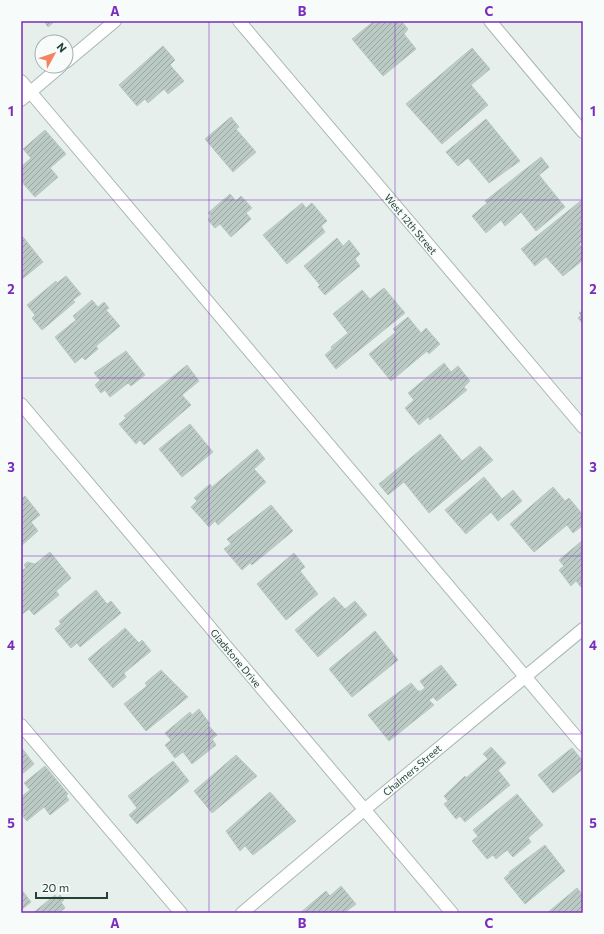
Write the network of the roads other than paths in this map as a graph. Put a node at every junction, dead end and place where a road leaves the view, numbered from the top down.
1 (115, 21) edge
2 (239, 21) edge
3 (490, 21) edge
4 (74, 55) edge
5 (52, 74) edge
6 (21, 81) edge
7 (26, 96) edge
8 (583, 132) edge
9 (21, 404) edge
10 (583, 427) edge
11 (583, 629) edge
12 (526, 676) junction
13 (21, 725) edge
14 (583, 745) edge
15 (364, 810) junction
16 (181, 913) edge
17 (242, 913) edge
18 (452, 913) edge

1 - 4 street
2 - 10 street, West 12th Street
3 - 8 street
5 - 7 street
6 - 7 street
7 - 12 street
9 - 15 street, Gladstone Drive
11 - 12 street, Chalmers Street
12 - 14 street
12 - 15 street, Chalmers Street
13 - 16 street
15 - 17 street, Chalmers Street
15 - 18 street, Gladstone Drive

